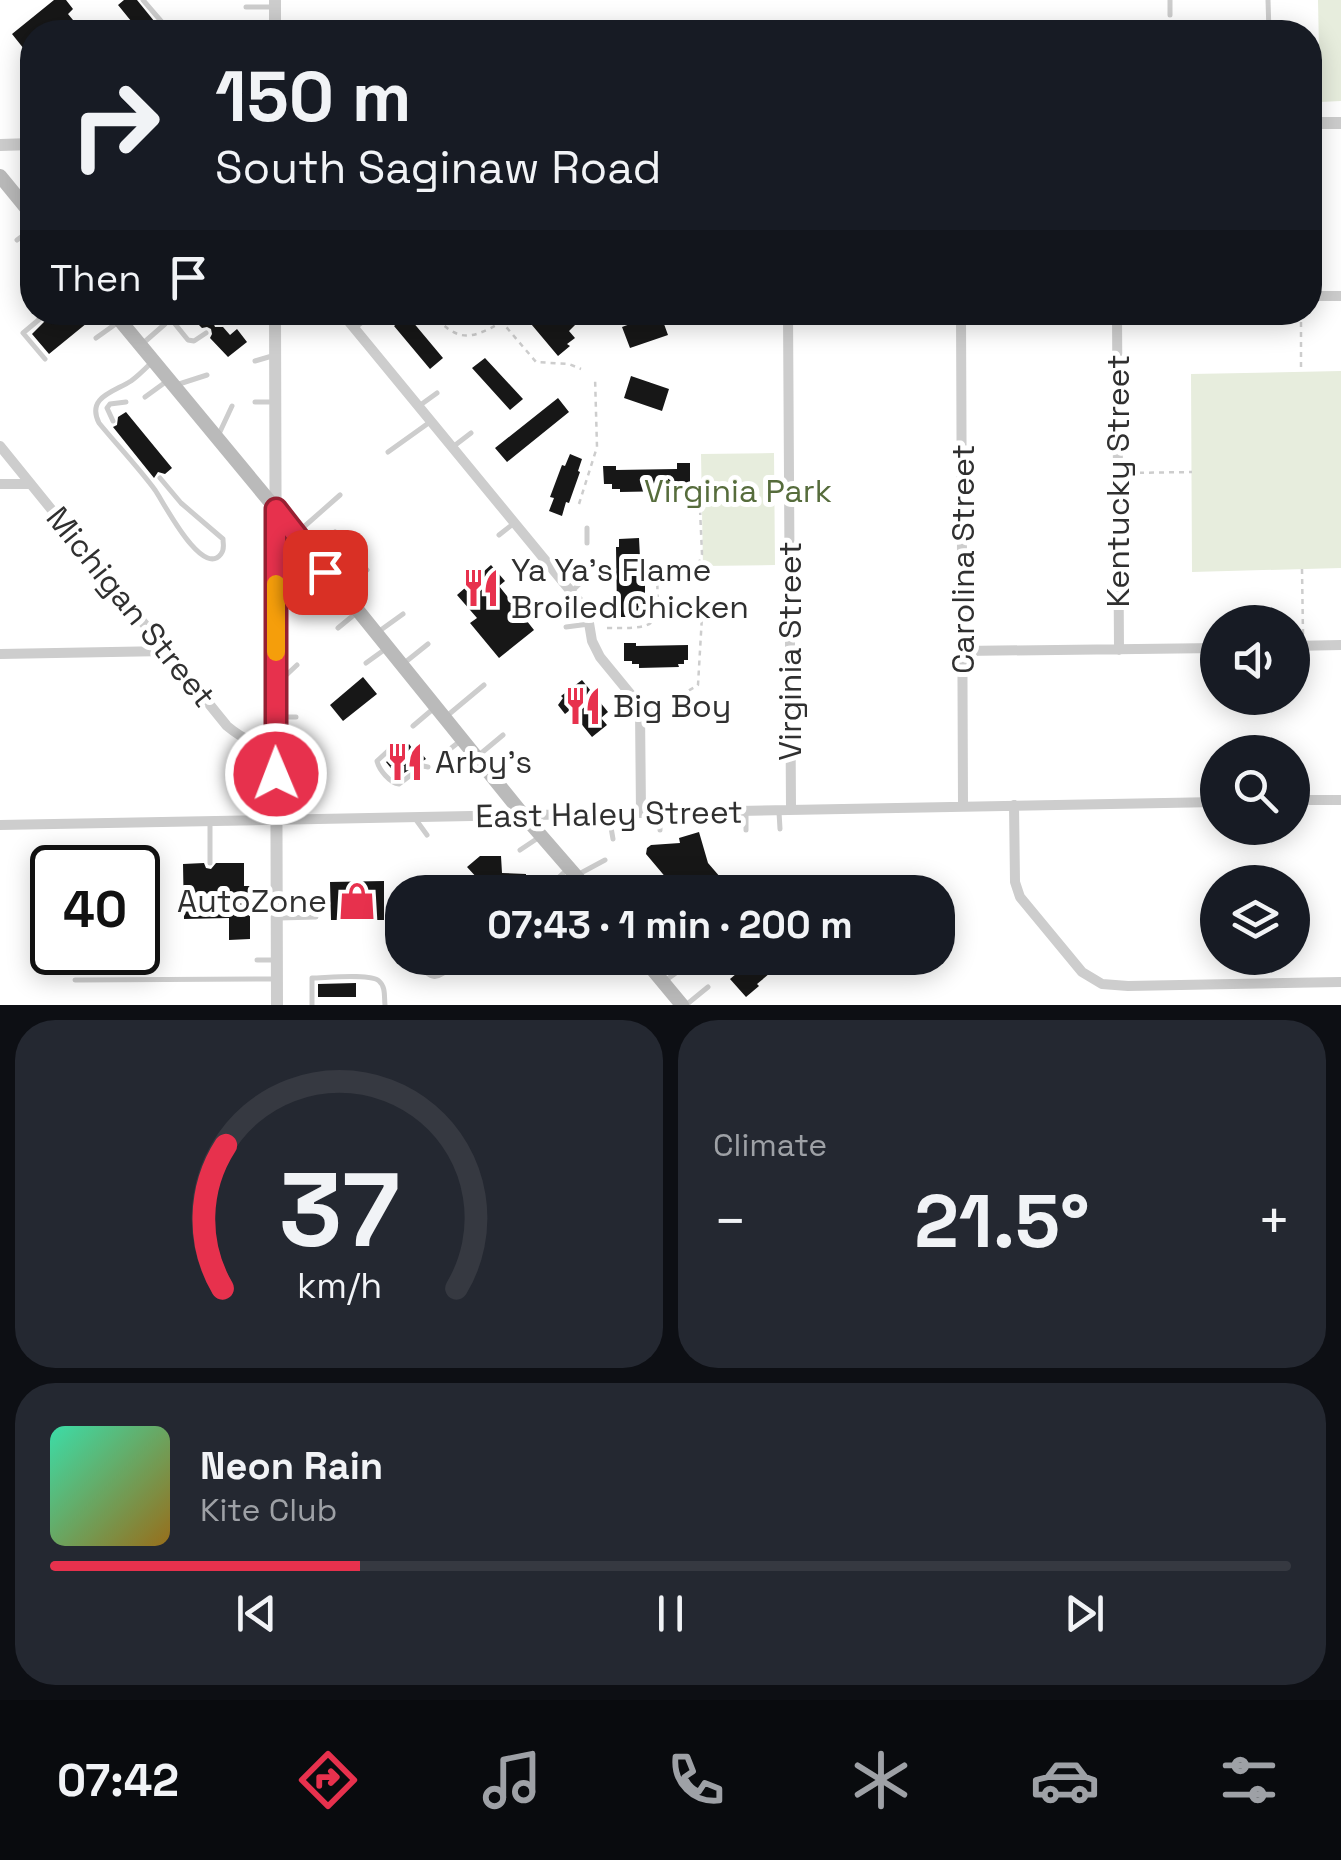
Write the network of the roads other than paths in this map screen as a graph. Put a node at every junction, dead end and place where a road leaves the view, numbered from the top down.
1 (143, 0) edge
2 (1170, 0) edge
3 (275, 3) edge
4 (246, 7) dead end
5 (1170, 15) dead end
6 (160, 20) edge
7 (0, 176) edge
8 (6, 195) edge
9 (20, 238) edge
10 (17, 240) dead end
11 (33, 325) edge
12 (108, 325) edge
13 (123, 325) edge
14 (163, 325) edge
15 (172, 325) edge
16 (276, 325) edge
17 (351, 325) edge
18 (359, 325) edge
19 (788, 325) edge
20 (962, 325) edge
21 (1117, 325) edge
22 (354, 329) junction
23 (206, 333) dead end
24 (96, 338) dead end
25 (140, 345) junction
26 (276, 355) junction
27 (44, 359) dead end
28 (255, 361) dead end
29 (153, 362) junction
30 (207, 375) dead end
31 (171, 383) junction
32 (437, 392) dead end
33 (145, 396) dead end
34 (126, 402) dead end
35 (256, 402) dead end
36 (276, 402) junction
37 (232, 406) dead end
38 (418, 406) junction
39 (113, 422) dead end
40 (430, 422) junction
41 (471, 434) dead end
42 (217, 438) junction
43 (0, 446) edge
44 (452, 448) junction
45 (388, 452) dead end
46 (160, 478) dead end
47 (0, 484) edge
48 (31, 484) junction
49 (340, 495) dead end
50 (276, 509) junction
51 (514, 522) junction
52 (587, 528) dead end
53 (335, 532) dead end
54 (296, 534) junction
55 (500, 535) dead end
56 (587, 544) dead end
57 (310, 552) junction
58 (367, 570) dead end
59 (586, 576) dead end
60 (341, 591) junction
61 (572, 591) junction
62 (357, 612) junction
63 (403, 614) dead end
64 (589, 624) junction
65 (566, 627) dead end
66 (338, 628) dead end
67 (375, 634) junction
68 (428, 644) dead end
69 (1341, 645) edge
70 (1310, 646) edge
71 (386, 648) junction
72 (1200, 648) edge
73 (1119, 650) junction
74 (166, 651) junction
75 (963, 651) junction
76 (0, 654) edge
77 (366, 663) dead end
78 (297, 665) dead end
79 (401, 666) junction
80 (276, 684) junction
81 (484, 685) dead end
82 (658, 708) dead end
83 (640, 711) junction
84 (440, 713) junction
85 (276, 717) junction
86 (296, 717) dead end
87 (413, 726) dead end
88 (504, 735) dead end
89 (462, 739) junction
90 (276, 744) junction
91 (390, 744) dead end
92 (441, 756) dead end
93 (477, 757) junction
94 (428, 767) dead end
95 (1310, 800) edge
96 (1341, 800) edge
97 (1200, 802) edge
98 (1014, 805) junction
99 (963, 806) junction
100 (785, 810) junction
101 (746, 811) junction
102 (641, 812) junction
103 (660, 812) junction
104 (608, 814) junction
105 (524, 816) junction
106 (414, 817) junction
107 (277, 819) junction
108 (210, 820) junction
109 (0, 824) edge
110 (780, 829) dead end
111 (660, 830) dead end
112 (746, 830) dead end
113 (428, 835) dead end
114 (542, 836) junction
115 (613, 839) dead end
116 (520, 850) dead end
117 (605, 860) dead end
118 (210, 863) dead end
119 (573, 872) junction
120 (568, 875) edge
121 (575, 875) edge
122 (316, 917) dead end
123 (277, 918) junction
124 (257, 960) dead end
125 (276, 960) junction
126 (658, 975) edge
127 (674, 975) edge
128 (276, 978) junction
129 (75, 980) dead end
130 (664, 982) junction
131 (1341, 982) edge
132 (708, 987) dead end
133 (276, 1005) edge
134 (312, 1005) edge
135 (385, 1005) edge
136 (684, 1005) edge

1 - 6 lane
2 - 5 lane
3 - 4 lane
7 - 8 main road
9 - 10 lane
11 - 27 lane
12 - 24 lane
13 - 25 main road
14 - 25 lane
15 - 23 lane
16 - 26 street
17 - 22 street
18 - 22 lane
19 - 100 street, Virginia Street
20 - 75 street, Carolina Street
21 - 73 street, Kentucky Street
22 - 38 street
25 - 29 main road
26 - 28 lane
26 - 36 street
29 - 31 main road
29 - 46 lane
30 - 31 lane
31 - 33 lane
31 - 42 main road
32 - 38 lane
34 - 39 lane
35 - 36 lane
36 - 50 street
37 - 42 lane
38 - 40 street
40 - 44 street
40 - 45 lane
41 - 44 lane
42 - 50 main road
43 - 48 street, Michigan Street
44 - 51 street
47 - 48 street
48 - 74 street, Michigan Street
49 - 54 lane
50 - 54 main road
50 - 80 street
51 - 55 lane
51 - 61 street
52 - 56 lane
53 - 57 lane
54 - 57 main road
57 - 60 main road
58 - 60 lane
59 - 61 lane
60 - 62 main road
61 - 64 street
62 - 66 lane
62 - 67 main road
63 - 67 lane
64 - 65 lane
64 - 83 street
67 - 71 main road
68 - 79 lane
69 - 70 street
71 - 77 lane
71 - 79 main road
72 - 73 street
73 - 75 street
74 - 76 street
74 - 90 street, Michigan Street
75 - 99 street, Carolina Street
78 - 80 lane
79 - 84 main road
80 - 85 street
81 - 84 lane
82 - 83 lane
83 - 102 street
84 - 87 lane
84 - 89 main road
85 - 86 lane
85 - 90 street
88 - 93 lane
89 - 92 lane
89 - 93 main road
90 - 107 street
91 - 94 lane
93 - 105 main road
95 - 96 street
97 - 98 street, East Haley Street
98 - 99 street, East Haley Street
98 - 131 street
99 - 100 street, East Haley Street
100 - 101 street, East Haley Street
100 - 110 lane
101 - 103 street, East Haley Street
101 - 112 lane
102 - 103 street, East Haley Street
102 - 104 street, East Haley Street
103 - 111 lane
104 - 105 street, East Haley Street
104 - 115 lane
105 - 106 street, East Haley Street
105 - 114 main road
106 - 107 street, East Haley Street
106 - 113 lane
107 - 108 street, East Haley Street
107 - 123 street
108 - 109 street, East Haley Street
108 - 118 lane
114 - 116 lane
114 - 119 main road
117 - 119 lane
119 - 120 lane
119 - 121 main road
122 - 123 lane
123 - 125 street
124 - 125 lane
125 - 128 street
126 - 130 main road
127 - 130 lane
128 - 129 lane
128 - 133 street
130 - 136 main road
132 - 136 lane
134 - 135 lane

